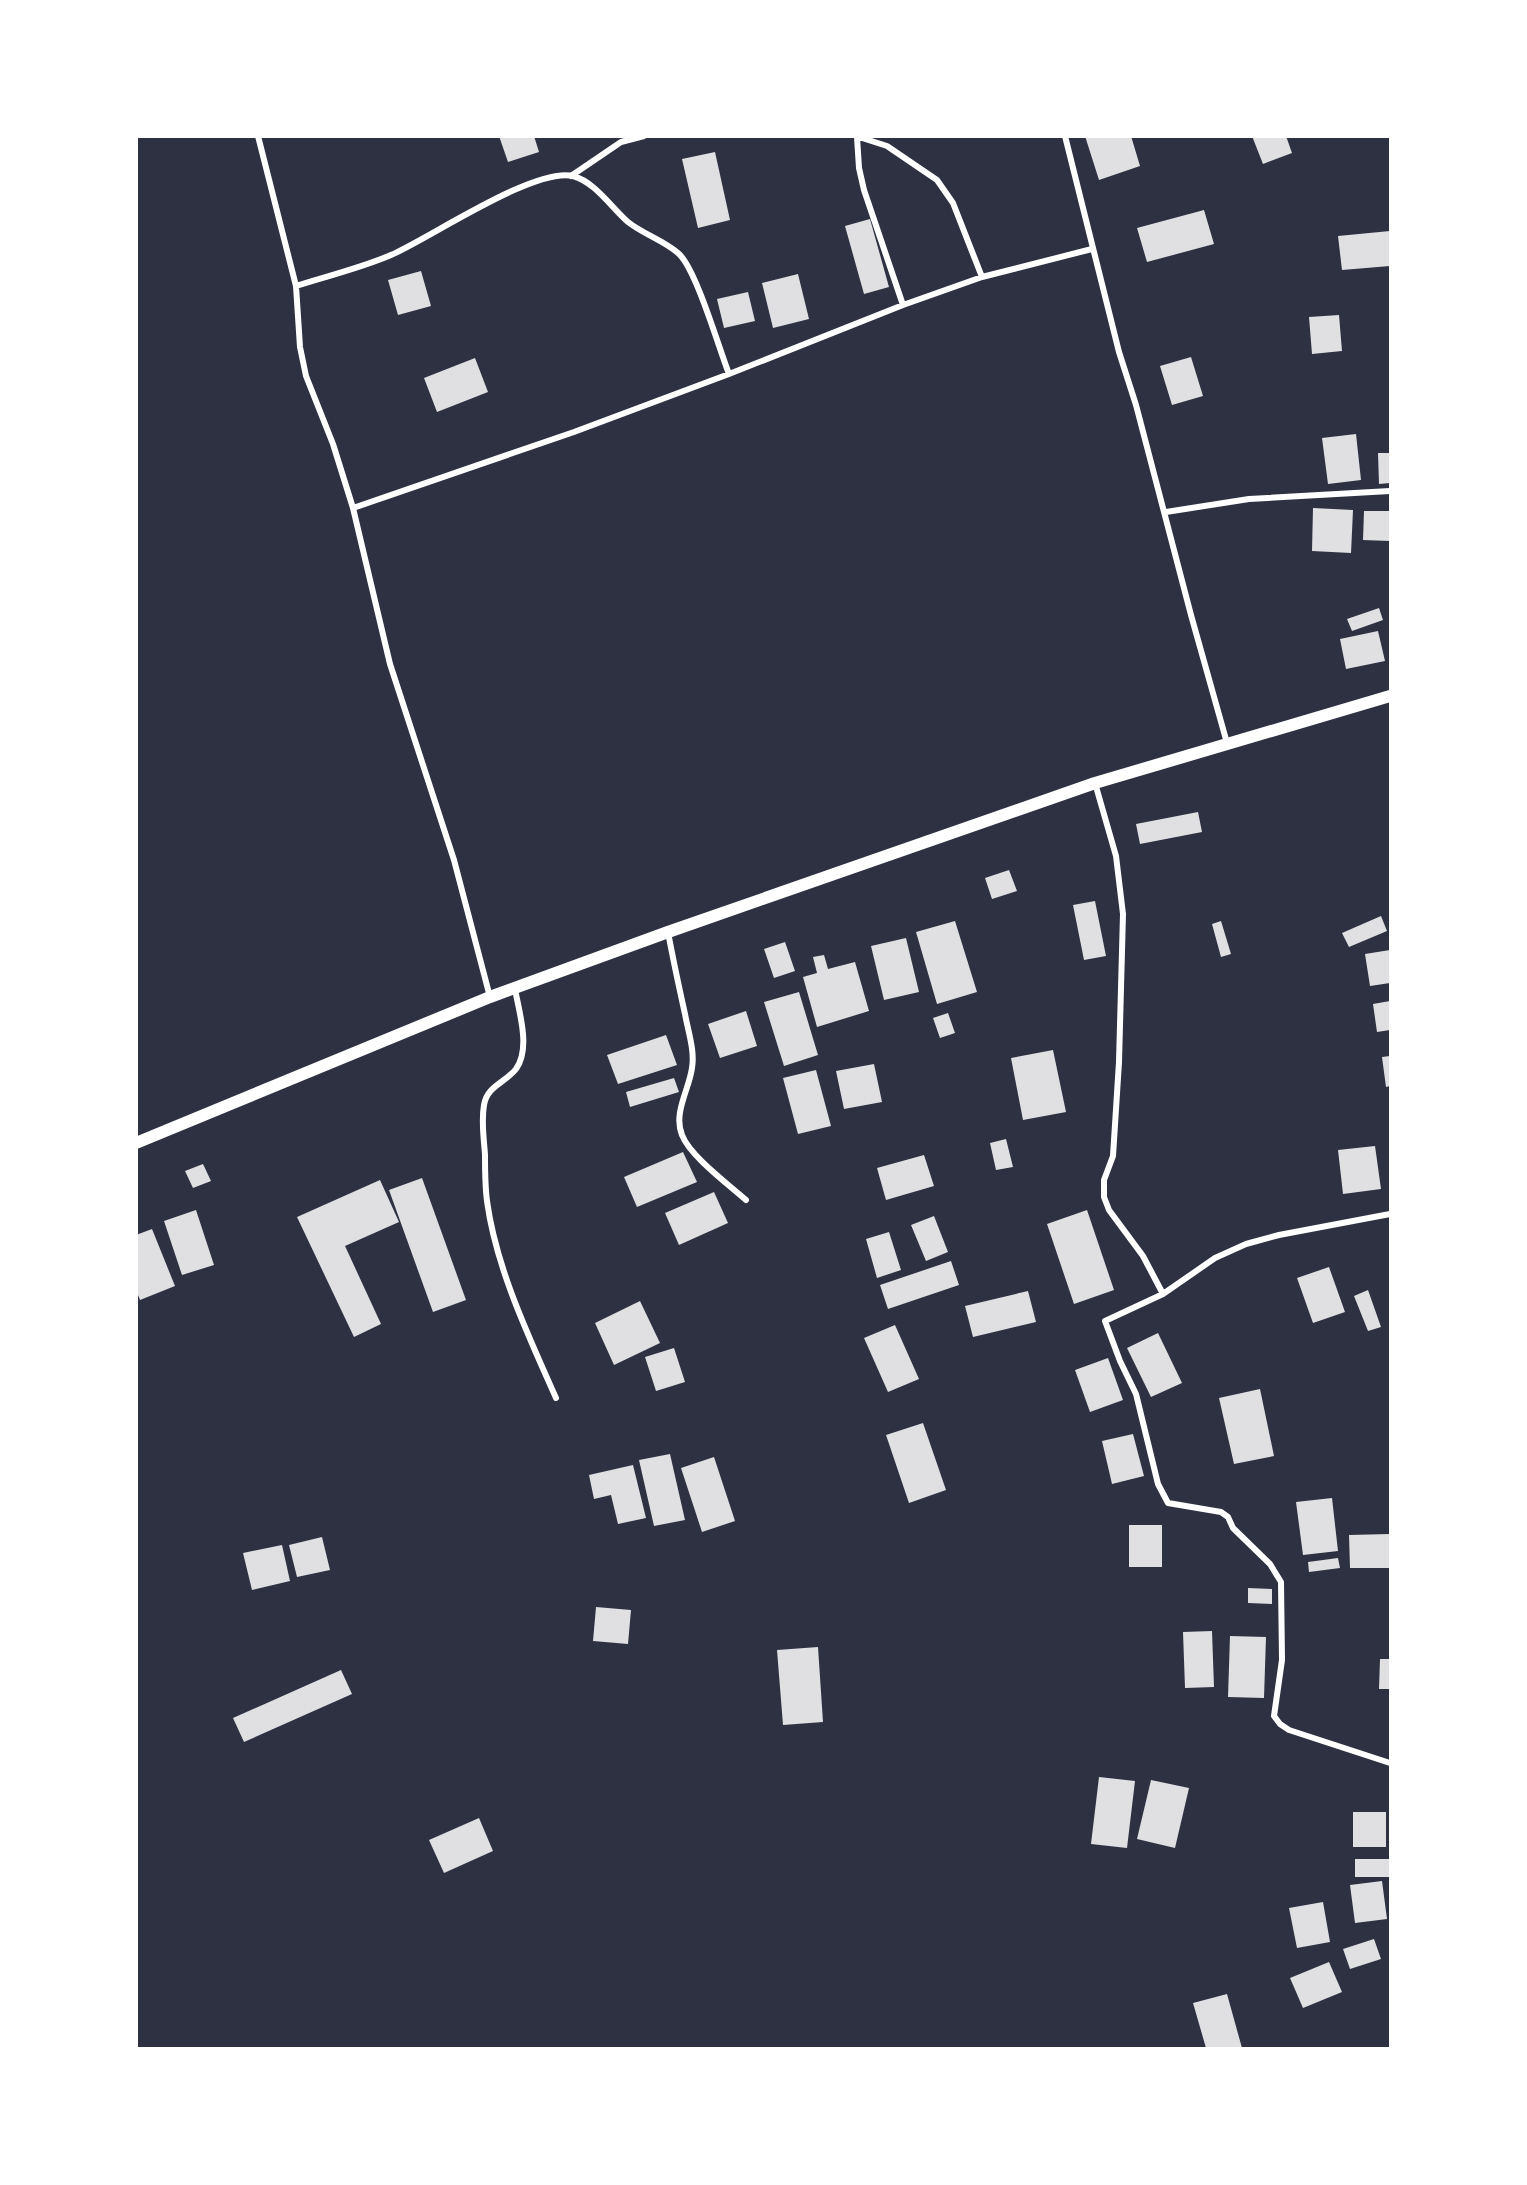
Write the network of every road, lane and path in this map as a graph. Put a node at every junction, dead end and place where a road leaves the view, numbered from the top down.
1 (258, 136) edge
2 (644, 136) edge
3 (1065, 136) edge
4 (856, 137) edge
5 (571, 176) junction
6 (1092, 249) junction
7 (982, 278) junction
8 (296, 286) junction
9 (903, 305) junction
10 (729, 374) junction
11 (1390, 490) edge
12 (353, 508) junction
13 (1166, 512) junction
14 (1390, 696) edge
15 (1227, 743) junction
16 (1095, 783) junction
17 (668, 932) junction
18 (515, 989) junction
19 (490, 997) junction
20 (136, 1143) edge
21 (746, 1200) dead end
22 (1390, 1214) edge
23 (1163, 1294) junction
24 (556, 1398) dead end
25 (1390, 1763) edge

1 - 8 street
2 - 5 street
3 - 6 street
4 - 7 street
4 - 9 street
5 - 8 street
5 - 10 street
6 - 7 street
6 - 13 street
7 - 9 street
8 - 12 street
9 - 10 street
10 - 12 street
11 - 13 street
12 - 19 street
13 - 15 street
14 - 15 main road
15 - 16 main road
16 - 17 main road
16 - 23 street
17 - 18 main road
17 - 21 street
18 - 19 main road
18 - 24 street
19 - 20 main road
22 - 23 street
23 - 25 street

